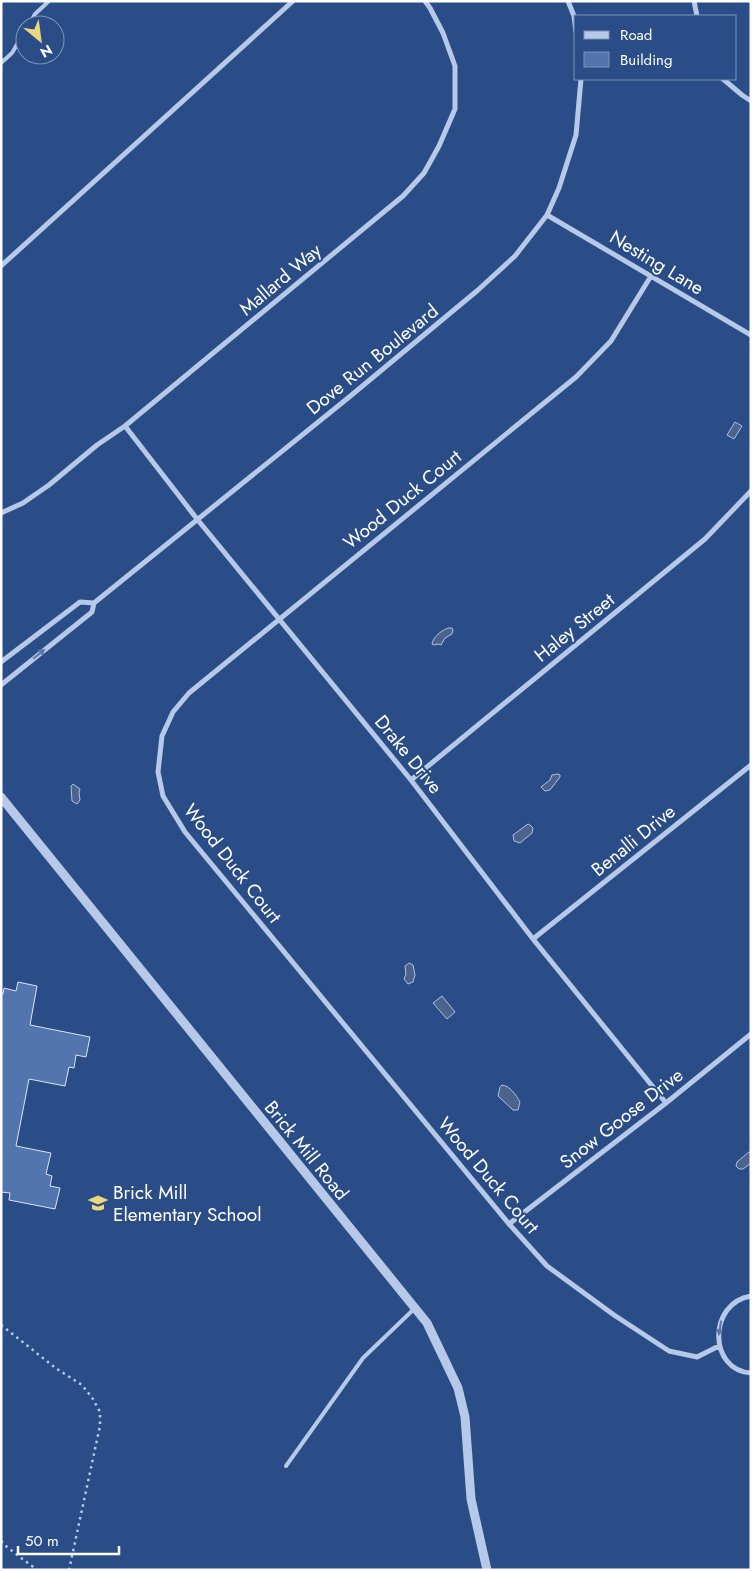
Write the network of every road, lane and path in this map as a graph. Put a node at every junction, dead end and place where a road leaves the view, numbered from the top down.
1 (49, 1) edge
2 (293, 1) edge
3 (425, 1) edge
4 (568, 1) edge
5 (694, 1) edge
6 (34, 15) edge
7 (697, 15) edge
8 (574, 16) edge
9 (15, 48) edge
10 (1, 63) edge
11 (581, 80) edge
12 (724, 80) edge
13 (751, 100) edge
14 (547, 215) junction
15 (1, 266) edge
16 (651, 276) junction
17 (751, 335) edge
18 (125, 426) junction
19 (751, 491) edge
20 (1, 512) edge
21 (197, 519) junction
22 (94, 603) junction
23 (279, 618) junction
24 (1, 662) edge
25 (1, 685) edge
26 (751, 765) edge
27 (411, 780) junction
28 (1, 797) edge
29 (533, 939) junction
30 (751, 1034) edge
31 (666, 1103) junction
32 (509, 1224) junction
33 (751, 1296) edge
34 (414, 1309) junction
35 (1, 1326) edge
36 (719, 1346) junction
37 (751, 1373) edge
38 (286, 1466) dead end
39 (1, 1541) edge
40 (37, 1570) edge
41 (69, 1570) edge
42 (487, 1570) edge

1 - 6 lane
2 - 15 street
3 - 18 street, Mallard Way
4 - 8 street
5 - 7 street
9 - 10 lane
11 - 14 street, Dove Run Boulevard
12 - 13 street
14 - 16 street, Nesting Lane
14 - 21 street, Dove Run Boulevard
16 - 17 street, Nesting Lane
16 - 23 street, Wood Duck Court
18 - 20 street, Mallard Way
18 - 21 street, Drake Drive
19 - 27 street, Haley Street
21 - 22 street, Dove Run Boulevard
21 - 23 street, Drake Drive
22 - 24 street, Dove Run Boulevard
25 -> 22 street, Dove Run Boulevard
23 - 27 street, Drake Drive
23 - 32 street, Wood Duck Court
26 - 29 street, Benalli Drive
27 - 29 street, Drake Drive
28 - 34 street, Brick Mill Road
29 - 31 street, Drake Drive
30 - 31 street, Snow Goose Drive
31 - 32 street, Snow Goose Drive
32 - 36 street, Wood Duck Court
33 -> 36 street
34 - 38 lane
34 - 42 street, Brick Mill Road
35 - 41 path
36 - 37 street
39 - 40 path

